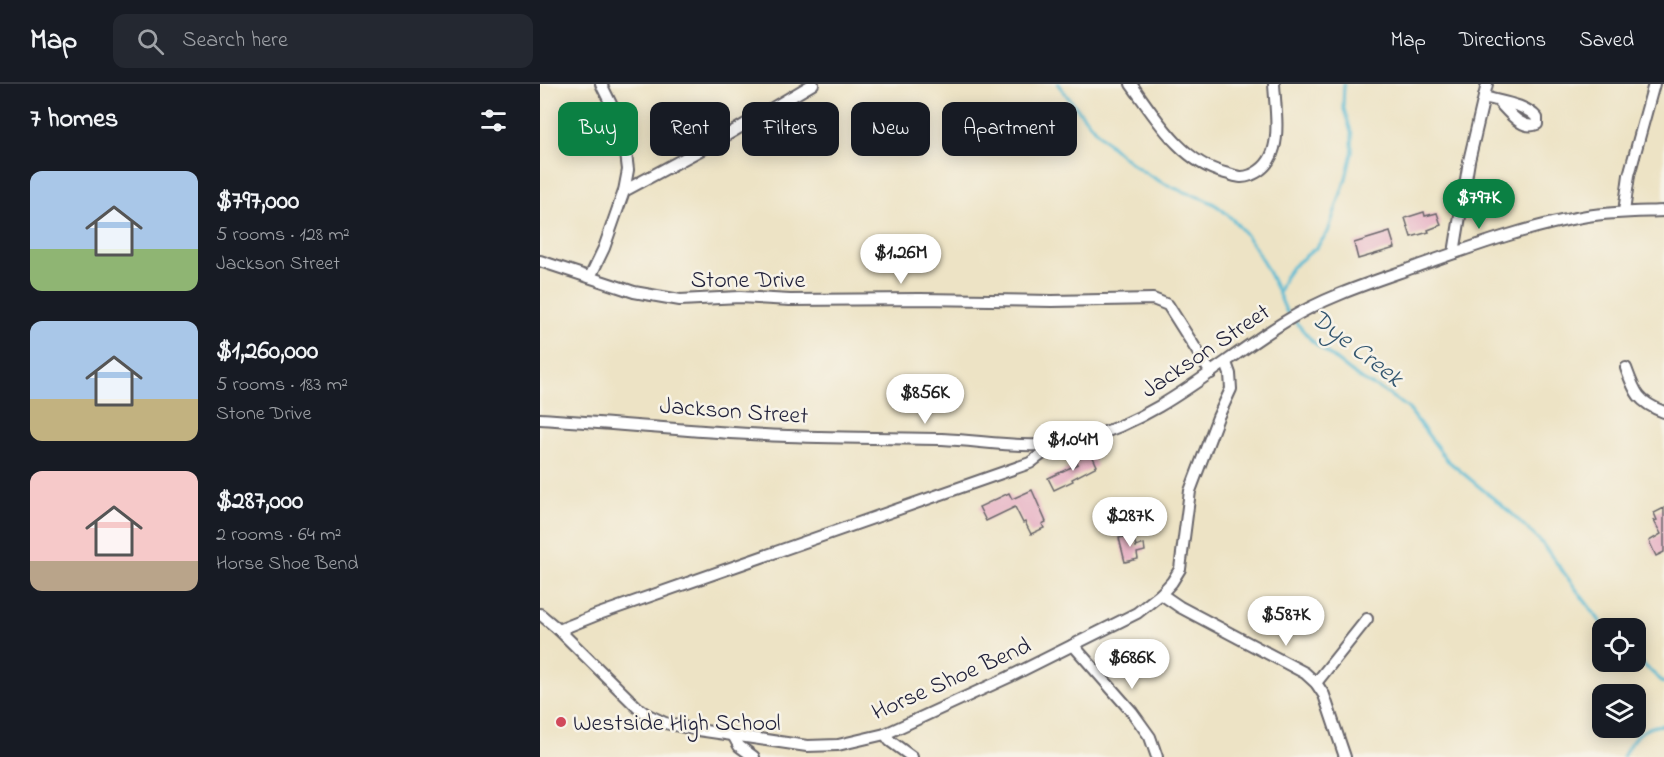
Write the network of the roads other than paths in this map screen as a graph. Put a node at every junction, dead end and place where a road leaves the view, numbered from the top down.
1 (601, 84) edge
2 (813, 84) edge
3 (1131, 84) edge
4 (1274, 84) edge
5 (1487, 84) edge
6 (1653, 84) edge
7 (1484, 97) junction
8 (1498, 101) dead end
9 (624, 192) junction
10 (1664, 211) edge
11 (1624, 213) junction
12 (1454, 253) junction
13 (540, 261) edge
14 (590, 277) junction
15 (1226, 363) junction
16 (1626, 368) dead end
17 (1211, 373) junction
18 (1664, 412) edge
19 (540, 419) edge
20 (1054, 445) junction
21 (1161, 594) junction
22 (540, 614) edge
23 (1366, 619) dead end
24 (559, 630) junction
25 (1073, 645) junction
26 (1316, 683) junction
27 (885, 734) junction
28 (734, 735) junction
29 (754, 757) edge
30 (912, 757) edge
31 (1158, 757) edge
32 (1345, 757) edge

1 - 9 street
2 - 9 street
3 - 4 street
5 - 7 street
6 - 11 street
7 - 8 street
7 - 12 street
9 - 14 street
10 - 11 street, Jackson Street
11 - 12 street, Jackson Street
12 - 15 street, Jackson Street
13 - 14 street, Stone Drive
14 - 17 street, Stone Drive
15 - 17 street, Jackson Street
15 - 21 street, Horse Shoe Bend
16 - 18 street
17 - 20 street, Jackson Street
19 - 20 street, Jackson Street
20 - 24 street
21 - 25 street, Horse Shoe Bend
21 - 26 street
22 - 24 street, Horse Shoe Bend
23 - 26 street
24 - 28 street, Horse Shoe Bend
25 - 27 street, Horse Shoe Bend
25 - 31 street
26 - 32 street
27 - 28 street, Horse Shoe Bend
27 - 30 street
28 - 29 street

